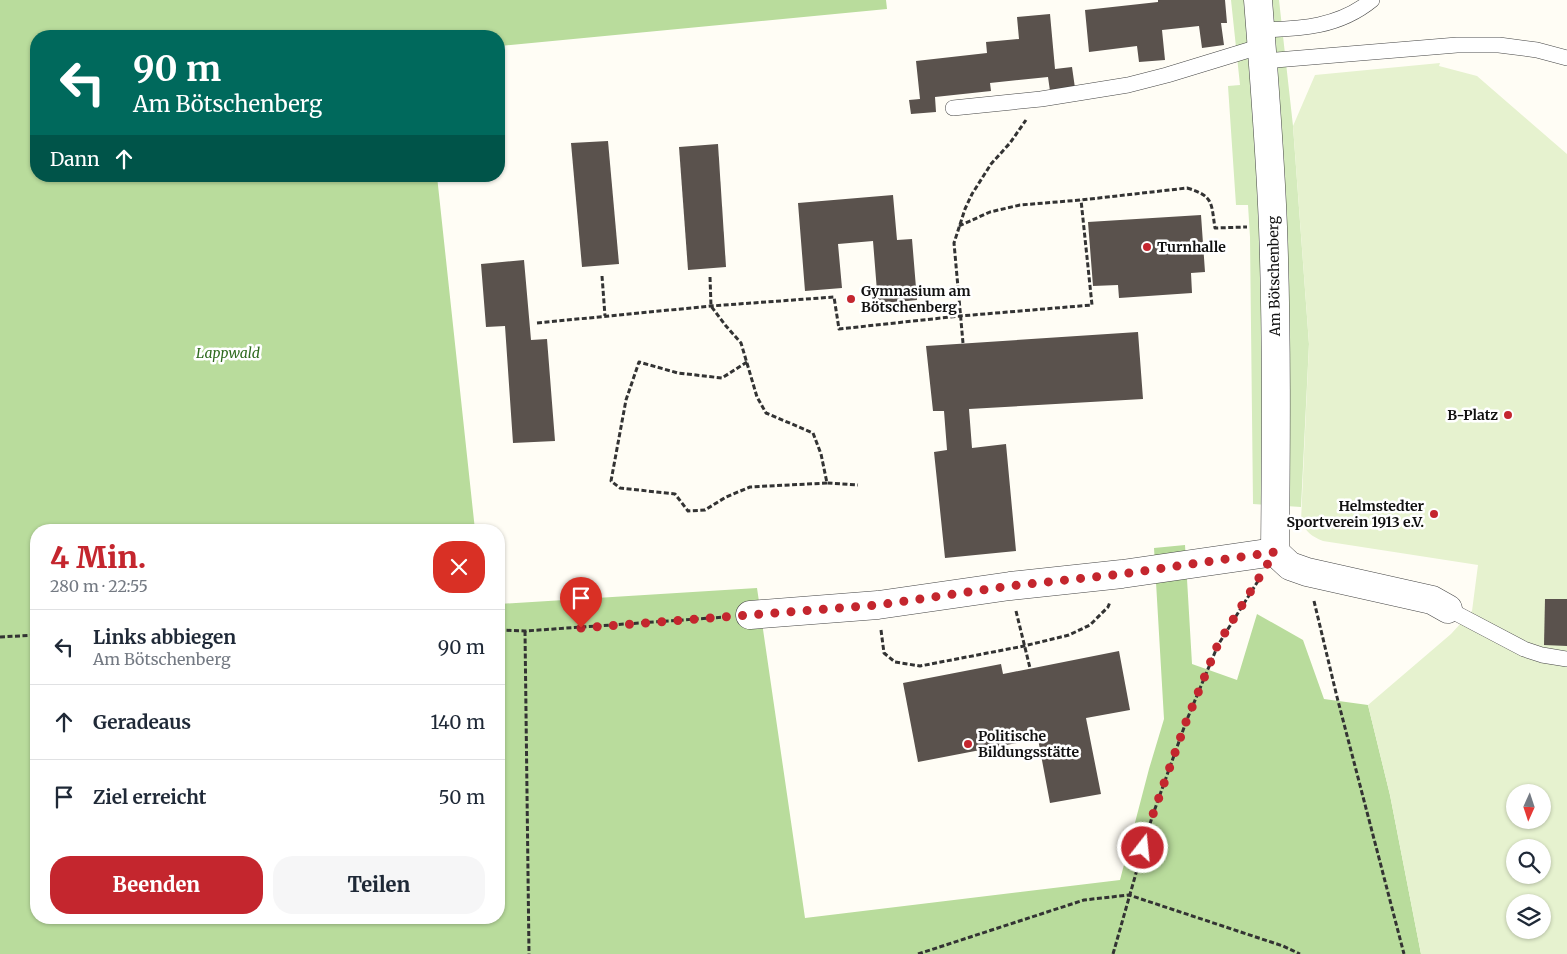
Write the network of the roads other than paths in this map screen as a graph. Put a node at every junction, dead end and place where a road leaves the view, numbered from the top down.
1 (1258, 0) edge
2 (1372, 0) edge
3 (1262, 46) junction
4 (1567, 58) edge
5 (953, 108) dead end
6 (1275, 552) junction
7 (1448, 609) joint
8 (750, 615) road end
9 (1567, 659) edge

1 - 3 street, Am Bötschenberg
2 - 3 lane
3 - 4 lane
3 - 5 lane
3 - 6 street, Am Bötschenberg
6 - 7 street
6 - 8 street
7 - 9 lane

